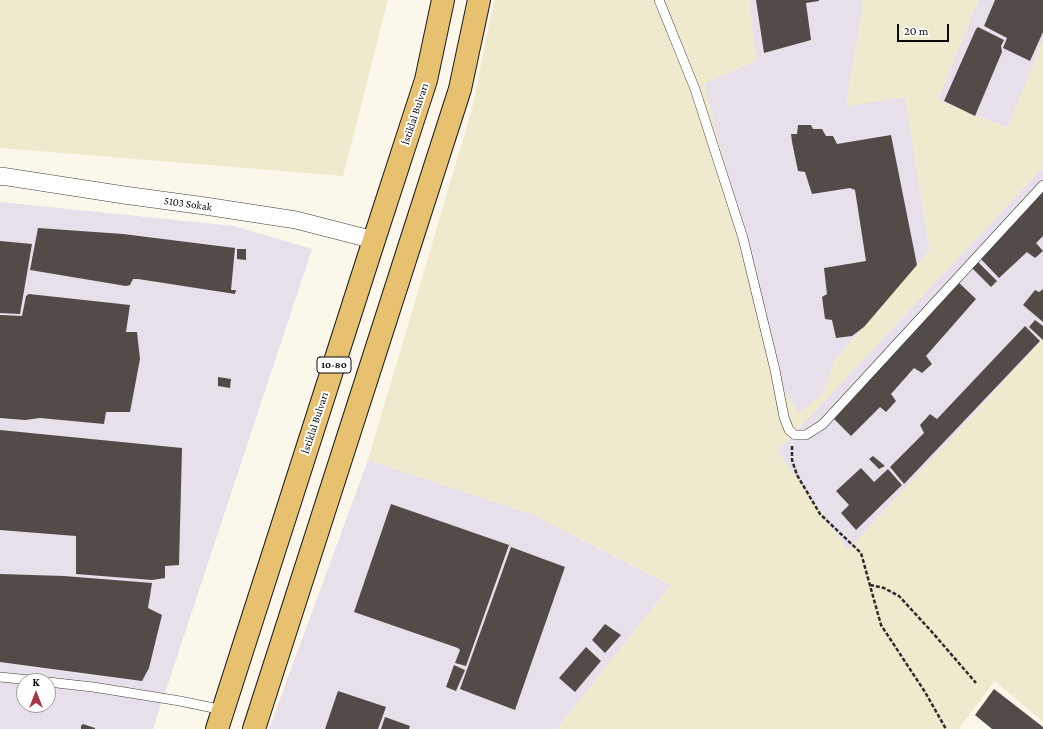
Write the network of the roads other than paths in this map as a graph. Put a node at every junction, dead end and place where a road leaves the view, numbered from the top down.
1 (443, 0) edge
2 (479, 0) edge
3 (659, 0) edge
4 (0, 177) edge
5 (1043, 185) edge
6 (374, 240) junction
7 (0, 677) edge
8 (16, 679) edge
9 (56, 683) edge
10 (220, 719) edge
11 (254, 729) edge

1 - 6 main road, İstiklal Bulvarı / 10-80
2 - 11 main road
3 - 5 lane
4 - 6 street, 5103 Sokak
6 - 10 main road, İstiklal Bulvarı / 10-80
7 - 8 lane
9 - 10 lane

